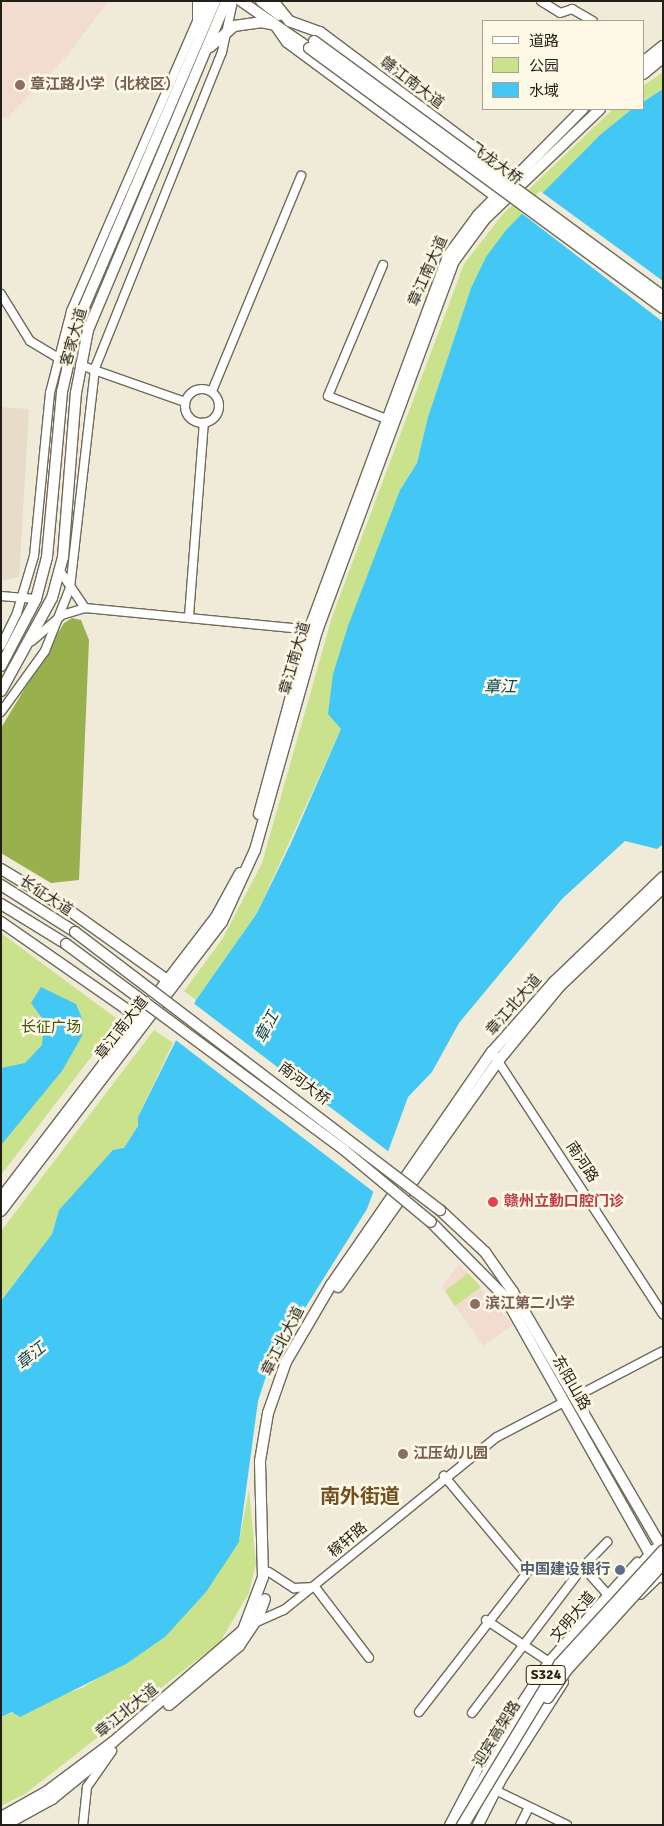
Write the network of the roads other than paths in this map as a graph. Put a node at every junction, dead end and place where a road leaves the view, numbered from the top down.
1 (198, 1) edge
2 (206, 1) edge
3 (214, 1) edge
4 (226, 1) edge
5 (233, 1) edge
6 (241, 1) edge
7 (261, 1) edge
8 (273, 1) edge
9 (541, 1) edge
10 (563, 1) edge
11 (562, 11) junction
12 (199, 13) junction
13 (591, 20) edge
14 (288, 21) junction
15 (275, 25) junction
16 (228, 30) junction
17 (312, 44) junction
18 (663, 46) edge
19 (194, 50) junction
20 (663, 58) edge
21 (644, 61) edge
22 (201, 64) junction
23 (644, 73) edge
24 (582, 110) edge
25 (599, 110) edge
26 (302, 176) dead end
27 (514, 176) junction
28 (495, 196) junction
29 (383, 265) dead end
30 (1, 294) edge
31 (663, 296) edge
32 (663, 308) edge
33 (62, 359) junction
34 (80, 365) junction
35 (95, 368) junction
36 (212, 392) junction
37 (185, 402) junction
38 (386, 419) junction
39 (204, 423) junction
40 (59, 569) junction
41 (70, 590) junction
42 (1, 596) edge
43 (22, 598) junction
44 (36, 599) junction
45 (85, 608) junction
46 (189, 616) junction
47 (60, 617) junction
48 (313, 630) junction
49 (32, 641) junction
50 (1, 646) edge
51 (1, 666) edge
52 (1, 691) edge
53 (1, 712) edge
54 (1, 871) edge
55 (663, 878) edge
56 (1, 885) edge
57 (663, 888) edge
58 (18, 896) junction
59 (1, 904) edge
60 (1, 922) edge
61 (74, 932) joint
62 (66, 944) joint
63 (170, 982) junction
64 (145, 1023) junction
65 (496, 1056) junction
66 (1, 1198) edge
67 (440, 1210) joint
68 (1, 1211) edge
69 (431, 1222) joint
70 (663, 1314) edge
71 (663, 1351) edge
72 (575, 1397) junction
73 (564, 1402) junction
74 (444, 1476) junction
75 (607, 1542) dead end
76 (660, 1547) edge
77 (663, 1562) edge
78 (583, 1567) junction
79 (269, 1572) junction
80 (662, 1575) edge
81 (314, 1586) junction
82 (608, 1595) junction
83 (486, 1620) junction
84 (251, 1623) junction
85 (523, 1642) junction
86 (369, 1658) dead end
87 (550, 1663) junction
88 (419, 1712) dead end
89 (472, 1713) dead end
90 (112, 1751) junction
91 (495, 1790) junction
92 (34, 1799) junction
93 (529, 1806) junction
94 (1, 1817) edge
95 (27, 1819) edge
96 (562, 1824) edge
97 (5, 1825) edge
98 (83, 1825) edge
99 (450, 1825) edge
100 (456, 1825) edge
101 (462, 1825) edge
102 (470, 1825) edge
103 (478, 1825) edge
104 (520, 1825) edge

1 - 12 main road
2 - 12 street
3 - 19 main road, 客家大道
4 - 22 main road, 客家大道
5 - 16 street
6 - 15 main road
7 - 14 main road
8 - 14 main road
9 - 11 street
10 - 11 street
11 - 13 street
12 - 19 main road
12 - 33 street
14 - 17 main road
14 - 27 main road, 赣江南大道
15 - 16 main road
15 - 17 main road
15 - 28 main road
16 - 22 main road
16 - 35 street
17 - 31 main road, 飞龙大桥, bridge
17 - 32 main road, 飞龙大桥, bridge
18 - 21 main road
19 - 33 main road, 客家大道
20 - 23 main road
22 - 34 main road, 客家大道
24 - 27 main road, 章江南大道
25 - 48 main road, 章江南大道
26 - 36 street
27 - 28 main road, 章江南大道
28 - 38 main road, 章江南大道
29 - 38 street
30 - 33 street
33 - 43 street
33 - 44 main road, 客家大道
34 - 35 street
34 - 40 main road, 客家大道
35 - 37 street
35 - 41 street
36 - 37 street
36 - 39 street
37 - 39 street
38 - 48 main road, 章江南大道
39 - 46 street
40 - 41 street
40 - 49 main road, 客家大道
41 - 45 street
41 - 47 street
42 - 43 street
43 - 44 street
43 - 50 street
44 - 51 main road, 客家大道
45 - 46 street
45 - 47 street
46 - 48 street
47 - 49 street
47 - 53 street
48 - 63 main road, 章江南大道
49 - 52 main road, 客家大道
54 - 58 main road
54 - 63 main road
55 - 65 main road, 章江北大道
56 - 58 main road, 长征大道
57 - 65 main road, 章江北大道
58 - 61 main road, 长征大道
59 - 62 main road, 长征大道
60 - 64 main road
61 - 67 main road, 南河大桥, bridge
62 - 69 main road, 南河大桥, bridge
63 - 64 main road, 章江南大道
63 - 66 main road, 章江南大道
64 - 68 main road, 章江南大道
65 - 70 street, 南河路
65 - 79 main road, 章江北大道
65 - 84 main road, 章江北大道
67 - 72 main road, 东阳山路
69 - 73 main road, 东阳山路
71 - 72 street
72 - 76 main road, 东阳山路
73 - 74 street, 稼轩路
73 - 76 main road, 东阳山路
74 - 81 street, 稼轩路
74 - 83 street
75 - 78 street
76 - 80 main road, 东阳山路
76 - 82 main road, 文明大道 / S324
76 - 101 highway, 迎宾高架路, bridge
77 - 102 highway, 迎宾高架路, bridge
78 - 82 street
78 - 85 street
79 - 81 street
79 - 84 main road, 章江北大道
80 - 91 main road, S324
81 - 84 street, 稼轩路
81 - 86 street
82 - 87 main road, 文明大道 / S324
83 - 85 street
83 - 88 street
84 - 90 main road, 章江北大道
84 - 92 main road, 章江北大道
85 - 87 street
85 - 89 street
87 - 99 street
87 - 100 main road, 文明大道 / S324
90 - 95 main road, 章江北大道
90 - 98 street
91 - 93 street
91 - 103 main road, S324
92 - 94 main road, 章江北大道
92 - 95 main road
93 - 96 street
93 - 104 street
95 - 97 main road, 章江北大道

